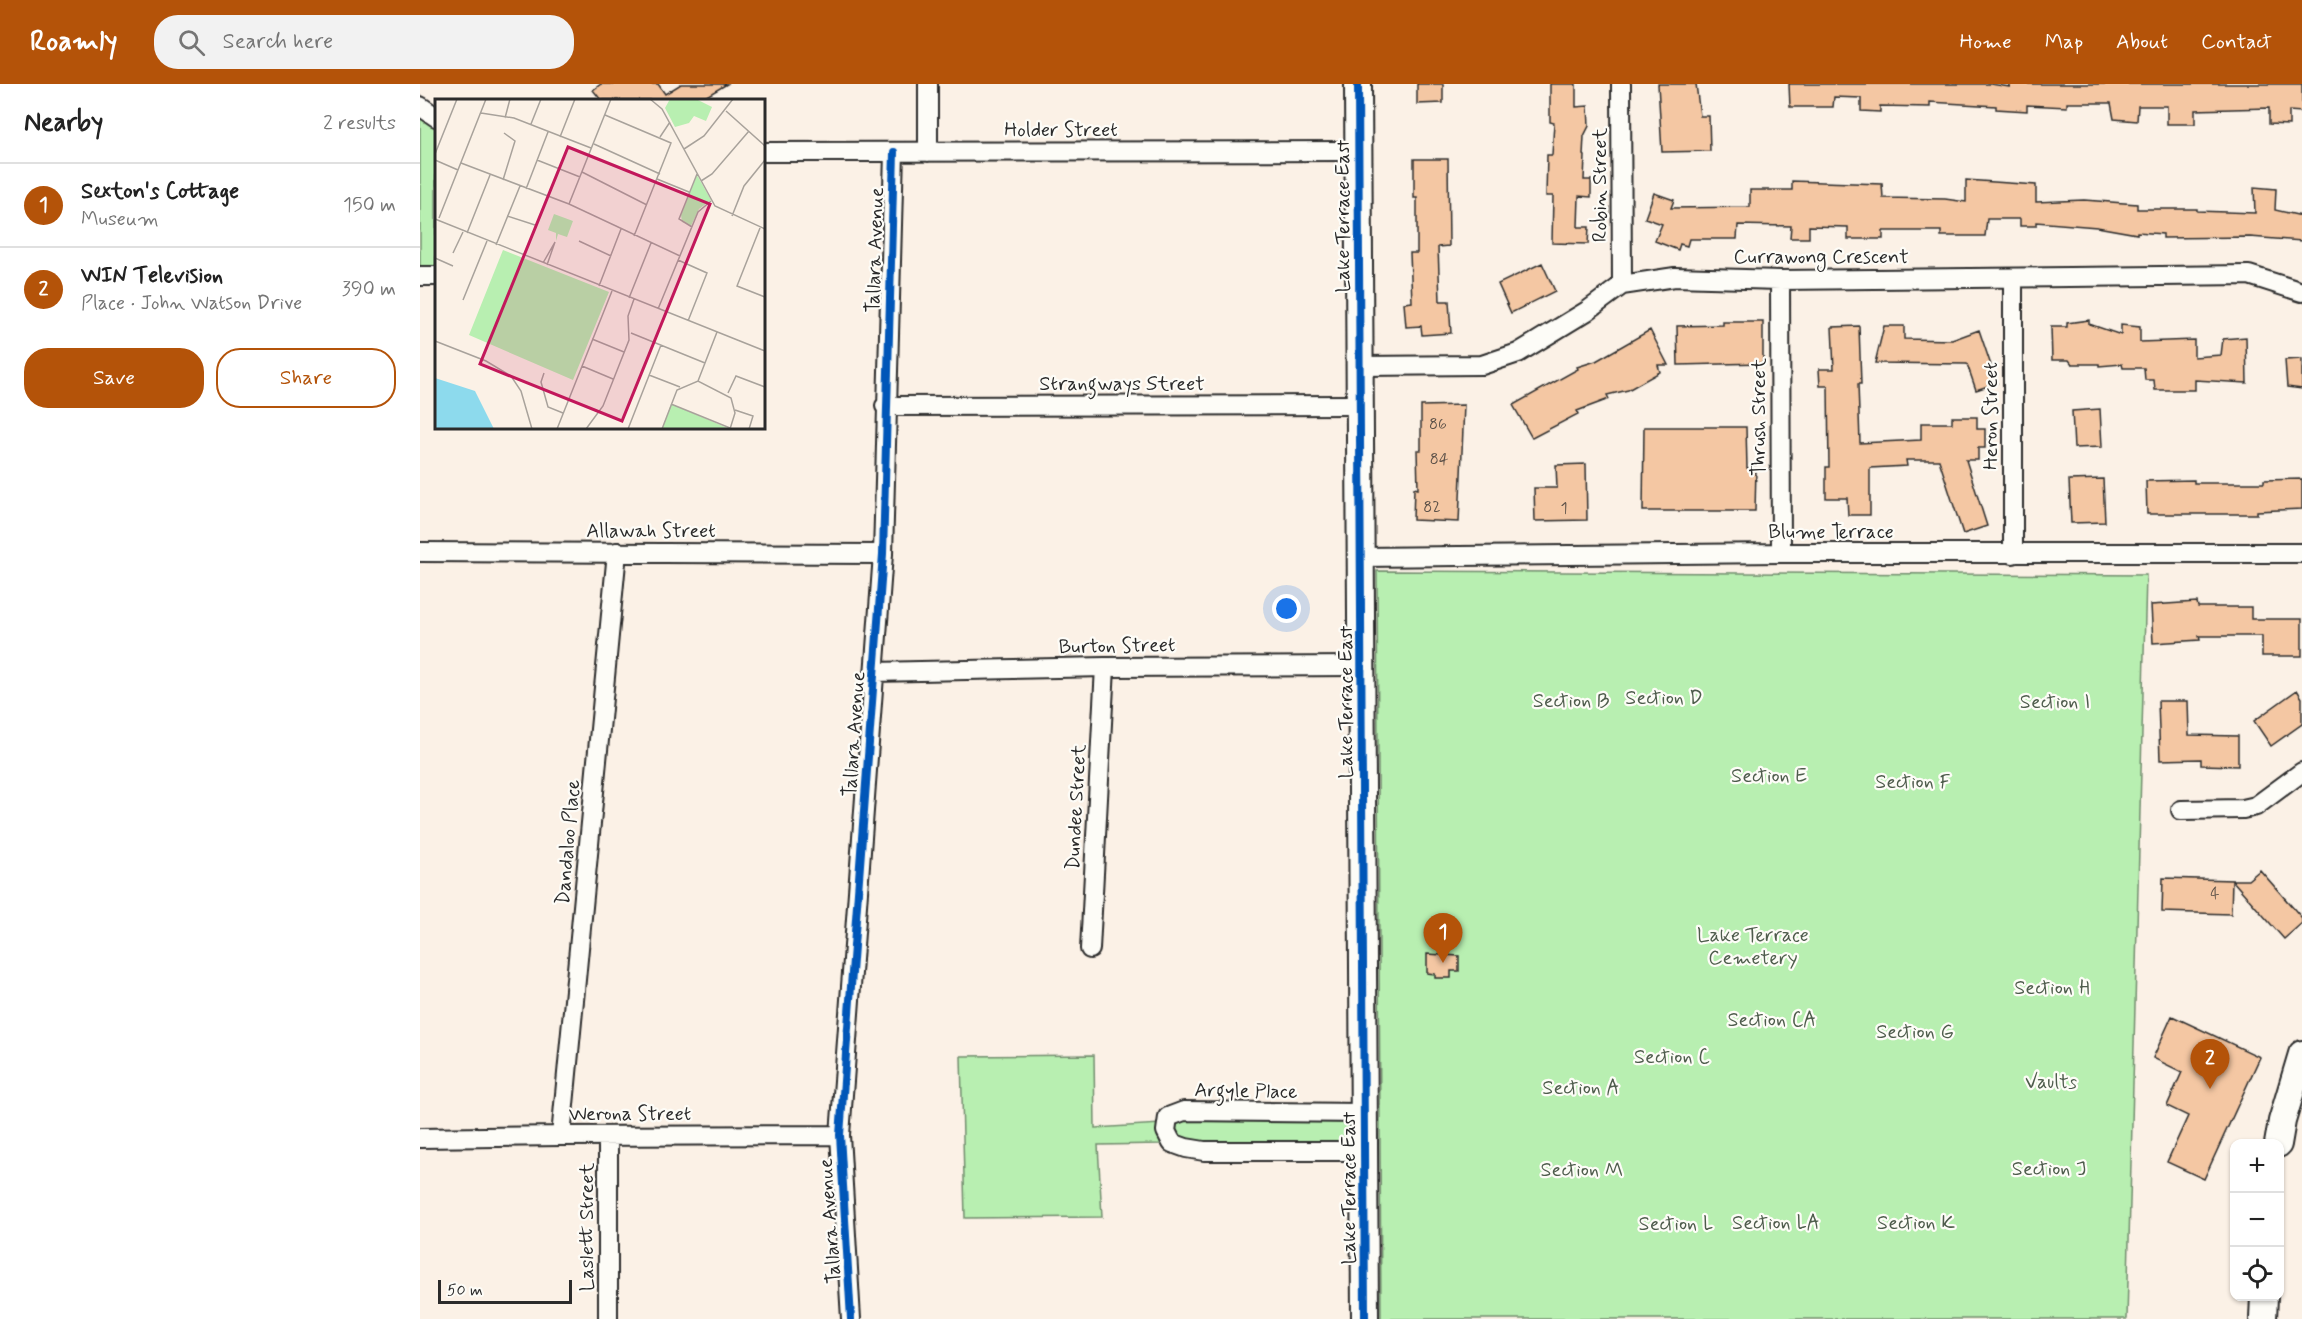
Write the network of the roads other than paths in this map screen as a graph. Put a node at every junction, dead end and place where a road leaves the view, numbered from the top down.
1 (928, 84) edge
2 (1358, 84) edge
3 (1621, 84) edge
4 (420, 106) edge
5 (435, 116) edge
6 (1358, 151) junction
7 (765, 152) edge
8 (894, 152) junction
9 (928, 152) junction
10 (2013, 279) junction
11 (1780, 280) junction
12 (1622, 285) junction
13 (2302, 292) edge
14 (1359, 366) junction
15 (1359, 405) junction
16 (885, 406) junction
17 (420, 552) edge
18 (617, 552) junction
19 (1781, 553) junction
20 (2302, 553) edge
21 (883, 554) junction
22 (2013, 554) junction
23 (1361, 557) junction
24 (1361, 666) junction
25 (1105, 667) junction
26 (874, 672) junction
27 (2302, 772) edge
28 (2181, 810) dead end
29 (1090, 949) dead end
30 (2302, 1054) edge
31 (1364, 1113) junction
32 (561, 1136) junction
33 (609, 1136) junction
34 (840, 1136) junction
35 (420, 1138) edge
36 (2279, 1139) edge
37 (1364, 1151) junction
38 (2264, 1301) edge
39 (608, 1319) edge
40 (851, 1319) edge
41 (1365, 1319) edge
42 (2263, 1319) edge

1 - 9 street
2 - 6 street, Lake Terrace East
3 - 12 street, Robin Street
4 - 5 street
6 - 9 street, Holder Street
6 - 14 street, Lake Terrace East
7 - 8 street, Holder Street
8 - 9 street, Holder Street
8 - 16 street, Tallara Avenue
10 - 11 street, Currawong Crescent
10 - 13 street, Currawong Crescent
10 - 22 street, Heron Street
11 - 12 street, Currawong Crescent
11 - 19 street, Thrush Street
12 - 14 street, Currawong Crescent
14 - 15 street, Lake Terrace East
15 - 16 street, Strangways Street
15 - 23 street, Lake Terrace East
16 - 21 street, Tallara Avenue
17 - 18 street, Allawah Street
18 - 21 street, Allawah Street
18 - 32 street, Dandaloo Place
19 - 22 street, Blume Terrace
19 - 23 street, Blume Terrace
20 - 22 street, Blume Terrace
21 - 26 street, Tallara Avenue
23 - 24 street, Lake Terrace East
24 - 25 street, Burton Street
24 - 31 street, Lake Terrace East
25 - 26 street, Burton Street
25 - 29 street, Dundee Street
26 - 34 street, Tallara Avenue
27 - 28 street
30 - 36 street
31 - 37 street, Lake Terrace East
31 - 37 street, Argyle Place
32 - 33 street, Werona Street
32 - 35 street, Werona Street
33 - 34 street, Werona Street
33 - 39 street, Laslett Street
34 - 40 street, Tallara Avenue
37 - 41 street, Lake Terrace East
38 - 42 street

